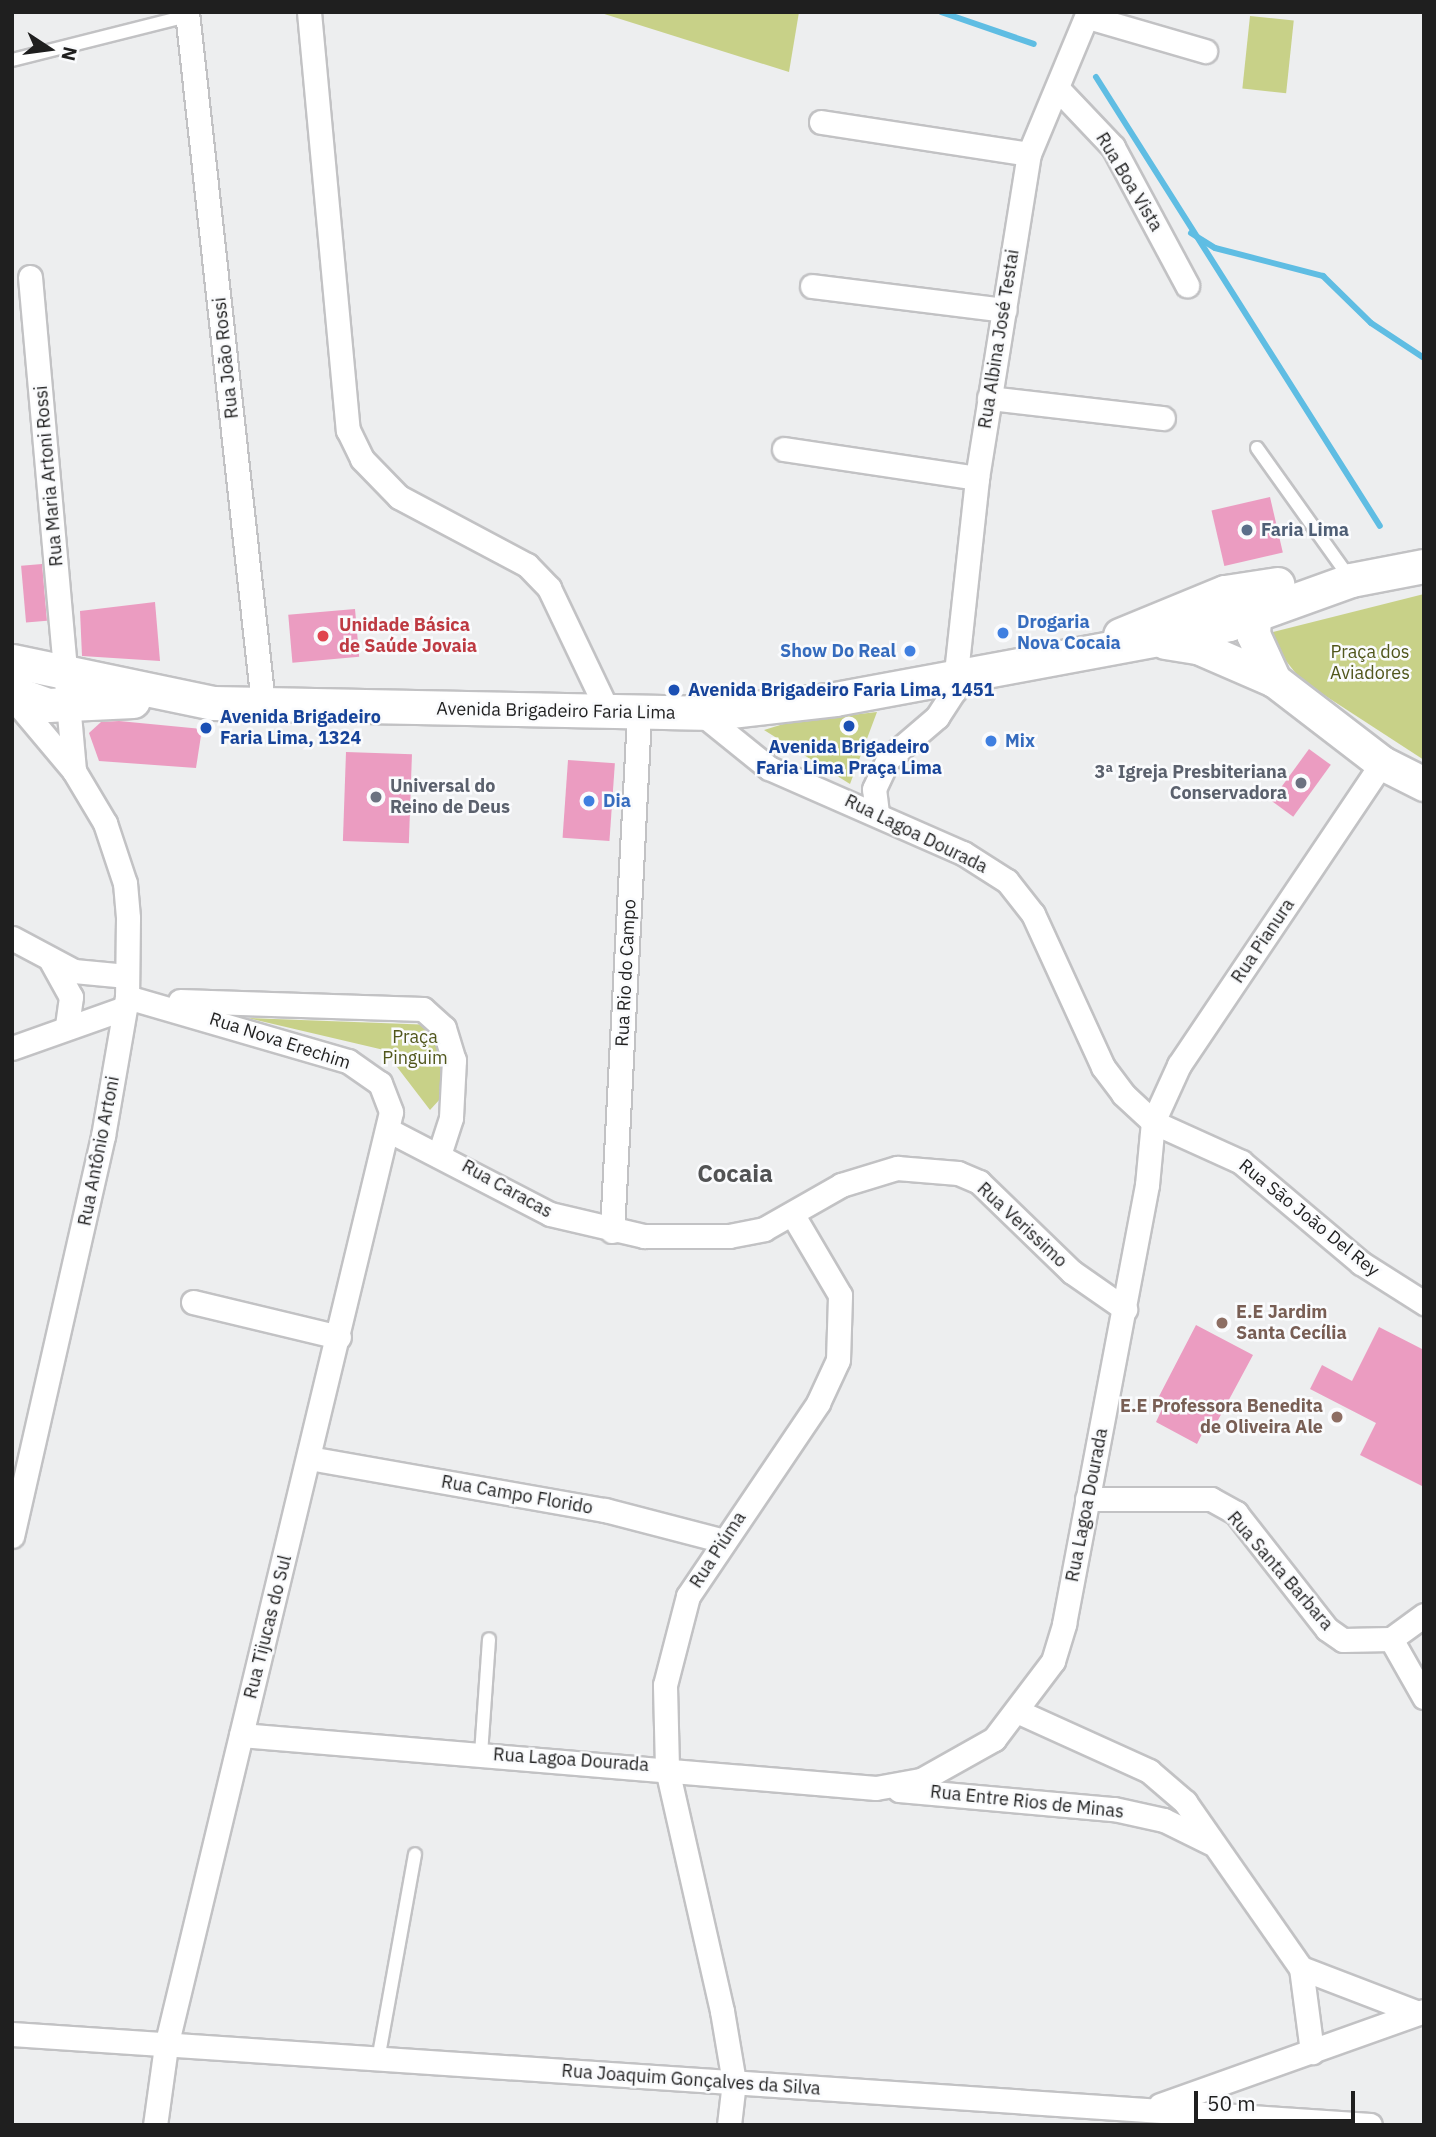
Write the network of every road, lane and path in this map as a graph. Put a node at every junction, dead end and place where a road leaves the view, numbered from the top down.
1 (309, 12) edge
2 (187, 14) edge
3 (1088, 15) edge
4 (1205, 51) dead end
5 (12, 60) edge
6 (1058, 89) junction
7 (821, 122) dead end
8 (1029, 154) junction
9 (30, 277) dead end
10 (1187, 285) dead end
11 (812, 286) dead end
12 (1005, 310) junction
13 (989, 398) junction
14 (1163, 418) dead end
15 (1257, 448) dead end
16 (784, 449) dead end
17 (977, 478) junction
18 (1424, 566) edge
19 (1351, 580) junction
20 (1254, 602) junction
21 (1149, 640) junction
22 (1099, 646) junction
23 (956, 677) junction
24 (14, 678) edge
25 (1274, 680) junction
26 (922, 684) junction
27 (68, 690) junction
28 (263, 704) junction
29 (702, 714) junction
30 (624, 715) junction
31 (923, 728) junction
32 (1381, 764) junction
33 (74, 771) junction
34 (1424, 784) edge
35 (877, 813) junction
36 (12, 938) edge
37 (51, 961) junction
38 (127, 994) junction
39 (156, 1001) junction
40 (67, 1025) junction
41 (12, 1048) edge
42 (1153, 1122) junction
43 (390, 1130) junction
44 (440, 1152) junction
45 (794, 1217) junction
46 (612, 1231) junction
47 (193, 1302) dead end
48 (1424, 1303) edge
49 (1125, 1309) junction
50 (339, 1337) junction
51 (309, 1458) junction
52 (1087, 1499) junction
53 (12, 1536) edge
54 (724, 1541) junction
55 (1424, 1615) edge
56 (489, 1639) dead end
57 (1391, 1639) junction
58 (1424, 1697) edge
59 (1019, 1712) junction
60 (241, 1735) junction
61 (481, 1754) junction
62 (667, 1768) junction
63 (876, 1788) junction
64 (1214, 1844) junction
65 (415, 1854) dead end
66 (1301, 1968) junction
67 (1421, 2012) edge
68 (12, 2034) edge
69 (166, 2046) junction
70 (1311, 2052) junction
71 (377, 2060) junction
72 (734, 2082) junction
73 (1149, 2109) junction
74 (155, 2125) edge
75 (729, 2125) edge
76 (1370, 2125) edge

1 - 30 street
2 - 5 lane
2 - 28 street, Rua João Rossi
3 - 4 street
3 - 6 street, Rua Albina José Testai
6 - 8 street, Rua Albina José Testai
6 - 10 street, Rua Boa Vista
7 - 8 street
8 - 12 street, Rua Albina José Testai
9 - 27 street, Rua Maria Artoni Rossi
11 - 12 street
12 - 13 street, Rua Albina José Testai
13 - 14 street
13 - 17 street, Rua Albina José Testai
15 - 19 lane
16 - 17 street
17 - 23 street, Rua Albina José Testai
18 - 19 main road, Avenida Brigadeiro Faria Lima
19 - 20 main road, Avenida Brigadeiro Faria Lima
20 - 21 main road, Avenida Brigadeiro Faria Lima
20 - 22 main road, Avenida Brigadeiro Faria Lima
20 - 25 main road
21 - 22 main road, Avenida Brigadeiro Faria Lima
21 - 25 main road
22 - 23 main road, Avenida Brigadeiro Faria Lima
23 - 26 main road, Avenida Brigadeiro Faria Lima
23 - 31 street
24 - 27 main road, Avenida Brigadeiro Faria Lima
24 - 33 street, Rua Antônio Artoni
25 - 32 main road
26 - 29 main road, Avenida Brigadeiro Faria Lima
26 - 31 street
27 - 28 main road, Avenida Brigadeiro Faria Lima
27 - 33 street, Rua Antônio Artoni
28 - 30 main road, Avenida Brigadeiro Faria Lima
29 - 30 main road, Avenida Brigadeiro Faria Lima
29 - 35 street, Rua Lagoa Dourada
30 - 46 street, Rua Rio do Campo
31 - 35 street
32 - 34 main road
32 - 42 street, Rua Pianura
33 - 38 street, Rua Antônio Artoni
35 - 42 street, Rua Lagoa Dourada
36 - 37 street
37 - 38 street
37 - 40 street
38 - 39 street, Rua Nova Erechim
38 - 40 street, Rua Nova Erechim
38 - 53 street, Rua Antônio Artoni
39 - 43 street, Rua Nova Erechim
39 - 44 street
40 - 41 street, Rua Nova Erechim
42 - 48 street, Rua São João Del Rey
42 - 49 street, Rua Lagoa Dourada
43 - 44 street, Rua Caracas
43 - 50 street, Rua Tijucas do Sul
44 - 46 street, Rua Caracas
45 - 46 street, Rua Caracas
45 - 49 street, Rua Verissimo
45 - 54 street, Rua Piúma
47 - 50 street
49 - 52 street, Rua Lagoa Dourada
50 - 51 street, Rua Tijucas do Sul
51 - 54 street, Rua Campo Florido
51 - 60 street, Rua Tijucas do Sul
52 - 57 street, Rua Santa Barbara
52 - 59 street, Rua Lagoa Dourada
54 - 62 street, Rua Piúma
55 - 57 street
56 - 61 lane
57 - 58 street
59 - 63 street, Rua Lagoa Dourada
59 - 64 street, Rua Entre Rios de Minas
60 - 61 street, Rua Lagoa Dourada
60 - 69 street, Rua Tijucas do Sul
61 - 62 street, Rua Lagoa Dourada
62 - 63 street, Rua Lagoa Dourada
62 - 72 street, Rua Piúma
63 - 64 street, Rua Entre Rios de Minas
64 - 66 street, Rua Entre Rios de Minas
65 - 71 lane
66 - 67 street
66 - 70 street, Rua Entre Rios de Minas
67 - 70 street
68 - 69 street, Rua Joaquim Gonçalves da Silva
69 - 71 street, Rua Joaquim Gonçalves da Silva
69 - 74 street, Rua Tijucas do Sul
70 - 73 street
71 - 72 street, Rua Joaquim Gonçalves da Silva
72 - 73 street, Rua Joaquim Gonçalves da Silva
72 - 75 street, Rua Piúma
73 - 76 street, Rua Joaquim Gonçalves da Silva

